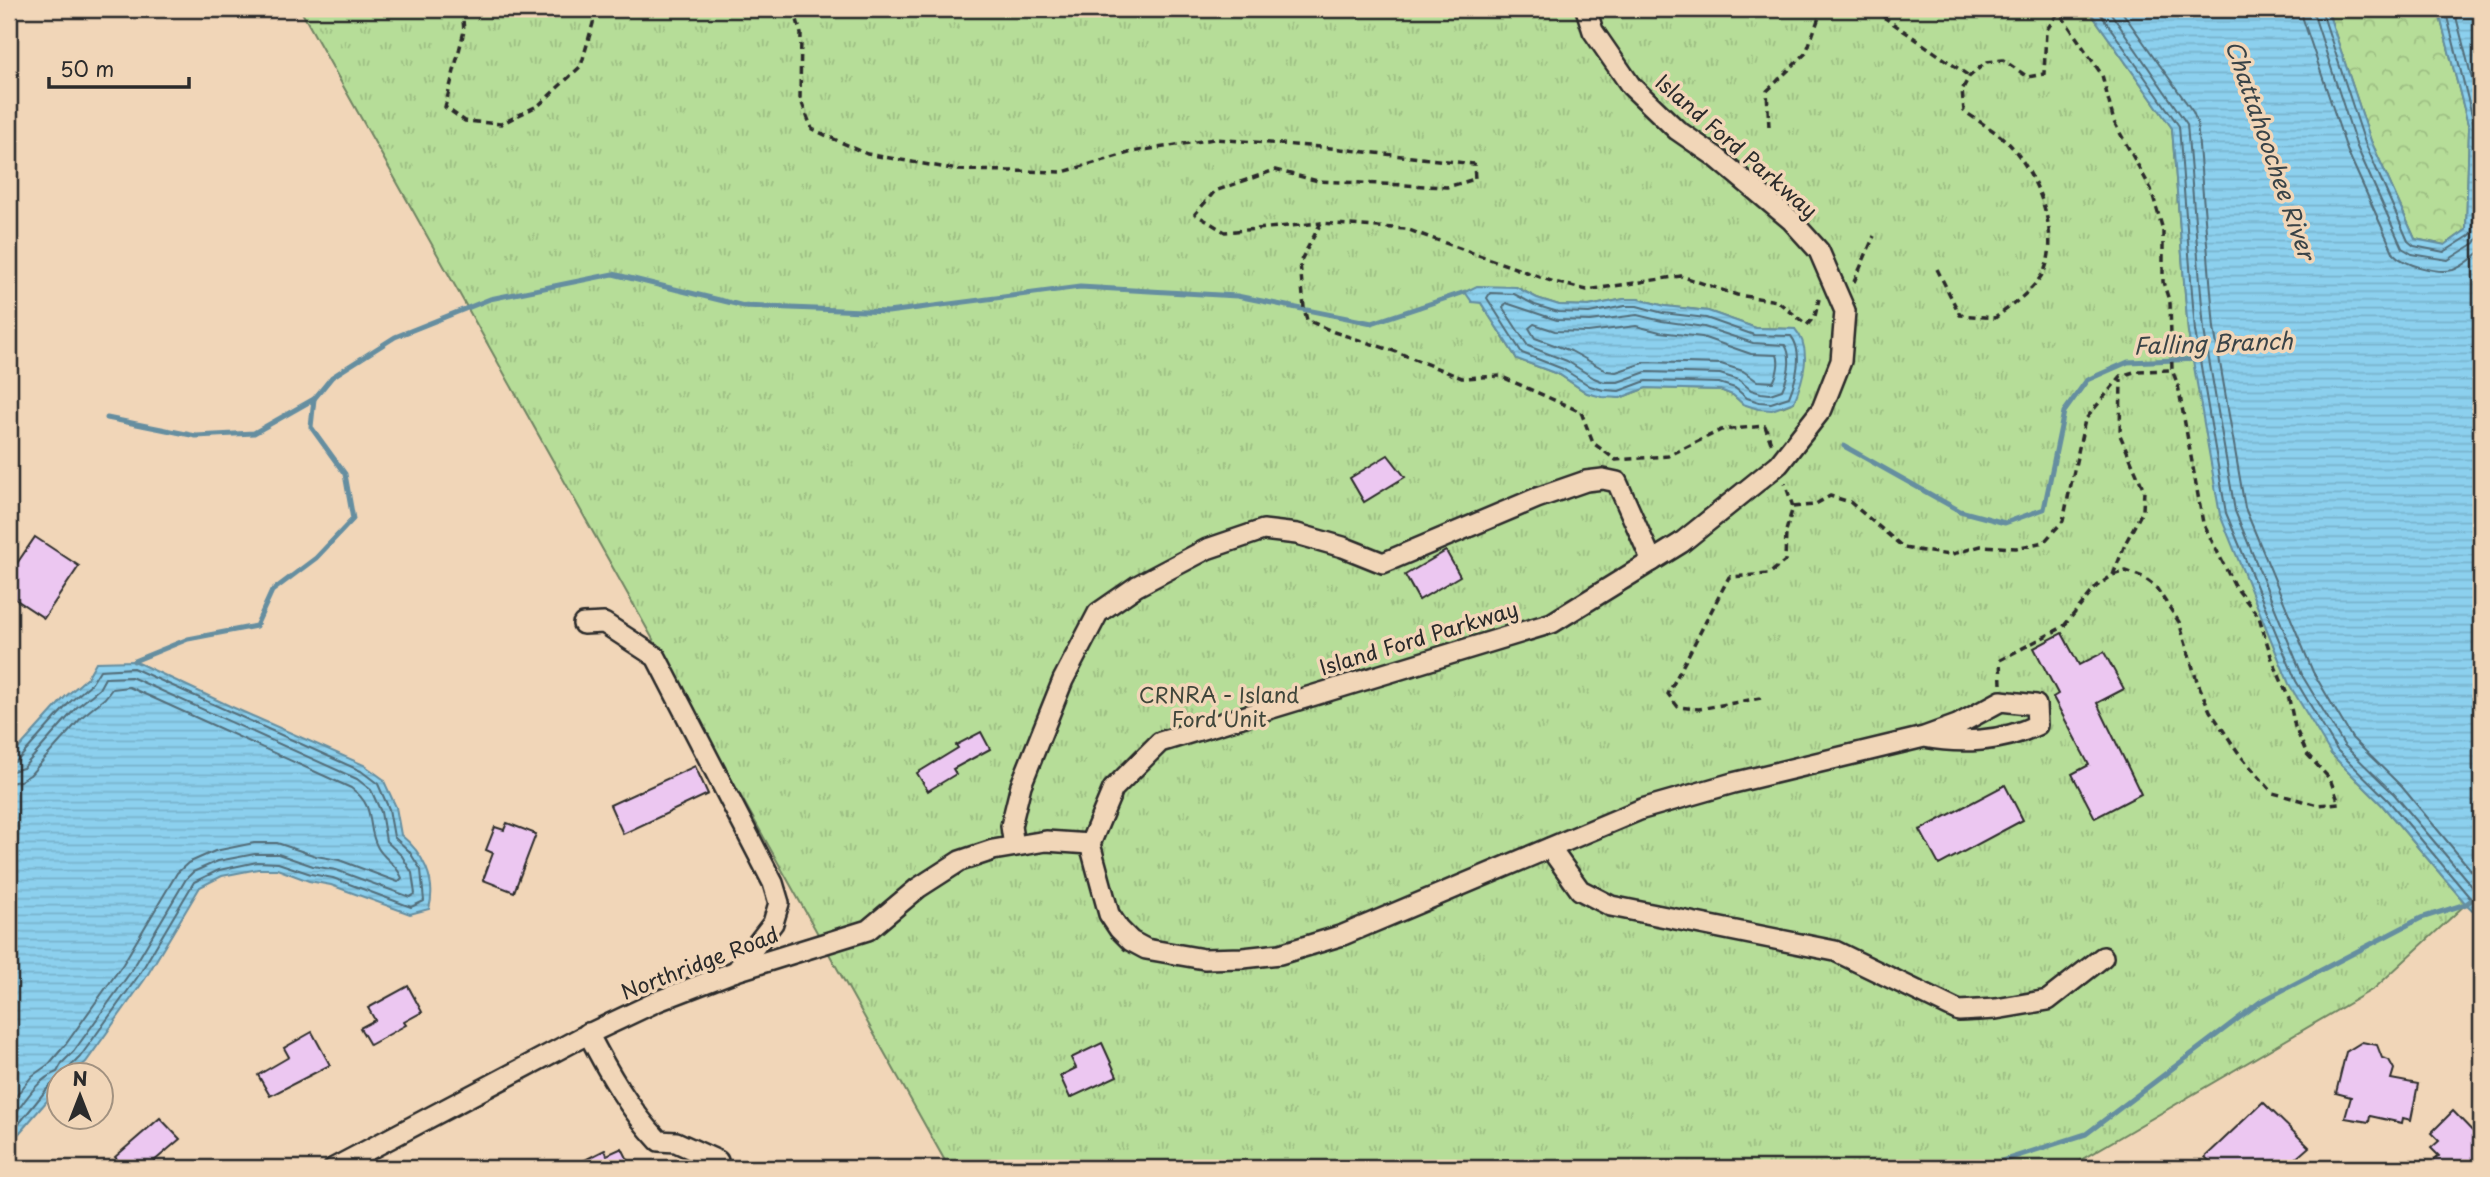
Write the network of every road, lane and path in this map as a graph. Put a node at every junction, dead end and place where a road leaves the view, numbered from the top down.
1 (462, 9) edge
2 (597, 9) edge
3 (662, 9) edge
4 (696, 9) edge
5 (794, 9) edge
6 (1586, 9) edge
7 (1822, 9) edge
8 (1874, 9) edge
9 (2058, 11) edge
10 (1969, 77) junction
11 (1769, 127) dead end
12 (1321, 223) junction
13 (1874, 236) dead end
14 (1937, 269) dead end
15 (1836, 291) junction
16 (2172, 370) junction
17 (2120, 376) junction
18 (1779, 464) junction
19 (1793, 507) junction
20 (1652, 561) junction
21 (2113, 575) junction
22 (583, 624) dead end
23 (1761, 698) dead end
24 (2001, 701) junction
25 (1919, 738) junction
26 (1090, 844) junction
27 (1014, 846) junction
28 (1549, 848) junction
29 (2103, 957) dead end
30 (736, 971) junction
31 (589, 1033) junction
32 (718, 1161) dead end
33 (334, 1168) edge

1 - 2 path
3 - 4 path
5 - 12 path
6 - 15 street, Island Ford Parkway
7 - 11 path
8 - 10 path
9 - 10 path
9 - 16 path
10 - 14 path
12 - 15 path
12 - 18 path
13 - 15 path
15 - 18 street, Island Ford Parkway
16 - 17 path
16 - 21 path
17 - 19 path
17 - 21 path
18 - 19 path
18 - 20 street, Island Ford Parkway
19 - 23 path
20 - 26 street, Island Ford Parkway
20 - 27 street
21 - 24 path
22 - 30 street
24 - 25 street
24 - 25 street
25 - 28 street
26 - 27 street, Northridge Road
26 - 28 street
27 - 30 street, Northridge Road
28 - 29 street
30 - 31 street, Northridge Road
31 - 32 street
31 - 33 street, Northridge Road

